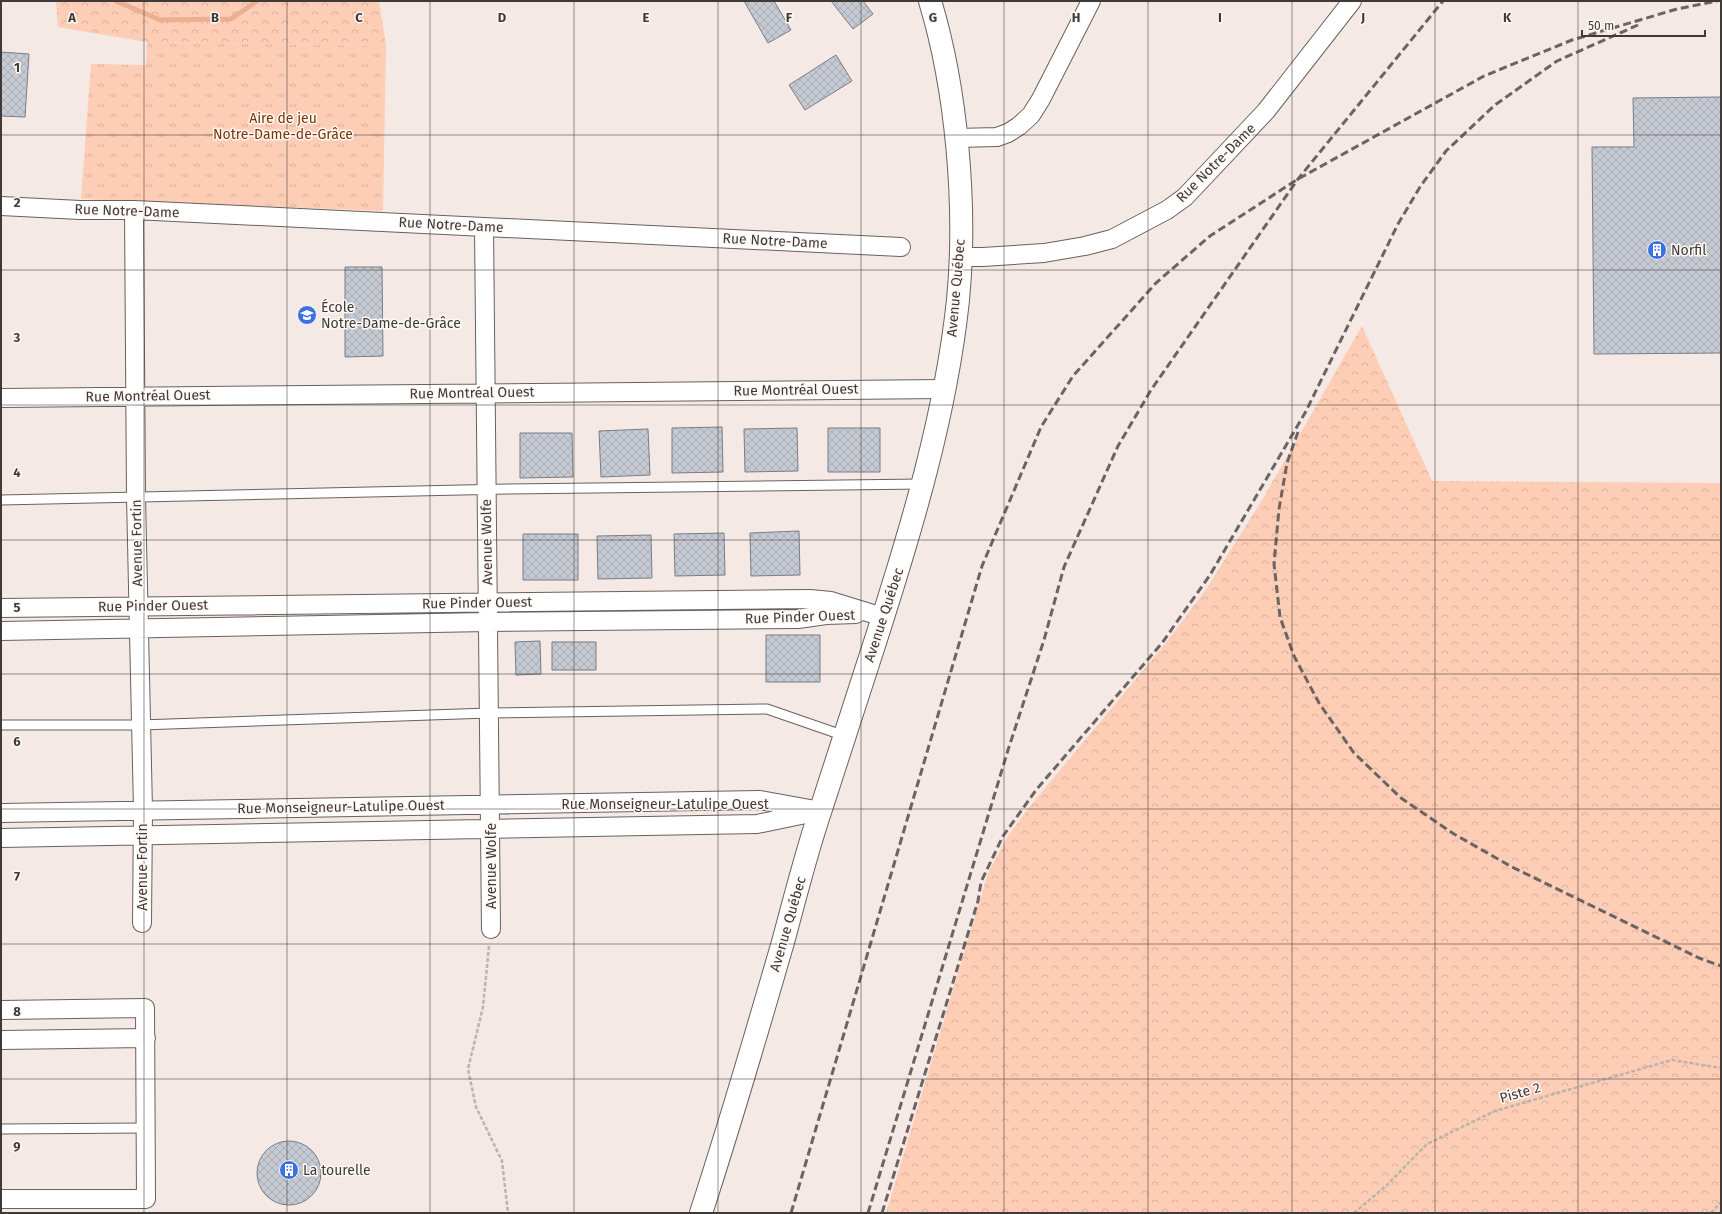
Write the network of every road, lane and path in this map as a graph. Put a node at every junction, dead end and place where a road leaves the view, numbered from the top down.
1 (930, 1) edge
2 (1091, 1) edge
3 (1352, 1) edge
4 (956, 138) junction
5 (1, 206) edge
6 (134, 210) junction
7 (484, 227) junction
8 (901, 247) dead end
9 (960, 257) junction
10 (944, 389) junction
11 (485, 393) junction
12 (136, 397) junction
13 (1, 398) edge
14 (923, 484) junction
15 (486, 490) junction
16 (136, 497) junction
17 (1, 500) edge
18 (488, 602) junction
19 (138, 606) junction
20 (1, 608) edge
21 (883, 617) junction
22 (488, 622) junction
23 (138, 629) junction
24 (1, 631) edge
25 (489, 713) junction
26 (140, 725) junction
27 (1, 726) edge
28 (845, 736) junction
29 (491, 805) junction
30 (142, 810) junction
31 (820, 811) junction
32 (1, 813) edge
33 (491, 828) junction
34 (142, 835) junction
35 (1, 838) edge
36 (142, 923) dead end
37 (491, 929) joint
38 (1, 1010) edge
39 (146, 1038) junction
40 (1, 1040) edge
41 (1721, 1068) edge
42 (146, 1128) junction
43 (1, 1129) edge
44 (1, 1199) edge
45 (1721, 1202) edge
46 (508, 1213) edge
47 (701, 1213) edge
48 (1354, 1213) edge
49 (1711, 1213) edge

1 - 4 main road, Avenue Québec
2 - 4 street
3 - 9 street, Rue Notre-Dame
4 - 9 main road, Avenue Québec
5 - 6 street, Rue Notre-Dame
6 - 7 street, Rue Notre-Dame
6 - 12 street, Avenue Fortin
7 - 8 street, Rue Notre-Dame
7 - 11 street, Avenue Wolfe
9 - 10 main road, Avenue Québec
10 - 11 street, Rue Montréal Ouest
10 - 14 main road, Avenue Québec
11 - 12 street, Rue Montréal Ouest
11 - 15 street, Avenue Wolfe
12 - 13 street, Rue Montréal Ouest
12 - 16 street, Avenue Fortin
14 - 15 lane
14 - 21 main road, Avenue Québec
15 - 16 lane
15 - 18 street, Avenue Wolfe
16 - 17 lane
16 - 19 street, Avenue Fortin
18 - 19 street, Rue Pinder Ouest
18 - 21 street, Rue Pinder Ouest
18 - 22 street, Avenue Wolfe
19 - 20 street, Rue Pinder Ouest
19 - 23 street, Avenue Fortin
21 - 22 street, Rue Pinder Ouest
21 - 28 main road, Avenue Québec
22 - 23 street, Rue Pinder Ouest
22 - 25 street, Avenue Wolfe
23 - 24 street, Rue Pinder Ouest
23 - 26 street, Avenue Fortin
25 - 26 lane
25 - 28 lane
25 - 29 street, Avenue Wolfe
26 - 27 lane
26 - 30 street, Avenue Fortin
28 - 31 main road, Avenue Québec
29 - 30 street, Rue Monseigneur-Latulipe Ouest
29 - 31 street, Rue Monseigneur-Latulipe Ouest
29 - 33 street, Avenue Wolfe
30 - 32 street, Rue Monseigneur-Latulipe Ouest
30 - 34 street, Avenue Fortin
31 - 33 street, Rue Monseigneur-Latulipe Ouest
31 - 47 main road, Avenue Québec
33 - 34 street, Rue Monseigneur-Latulipe Ouest
33 - 37 street, Avenue Wolfe
34 - 35 street, Rue Monseigneur-Latulipe Ouest
34 - 36 street, Avenue Fortin
37 - 46 path
38 - 39 street
39 - 40 street
39 - 42 street
41 - 48 path, Piste 2
42 - 43 lane
42 - 44 street
45 - 49 path

